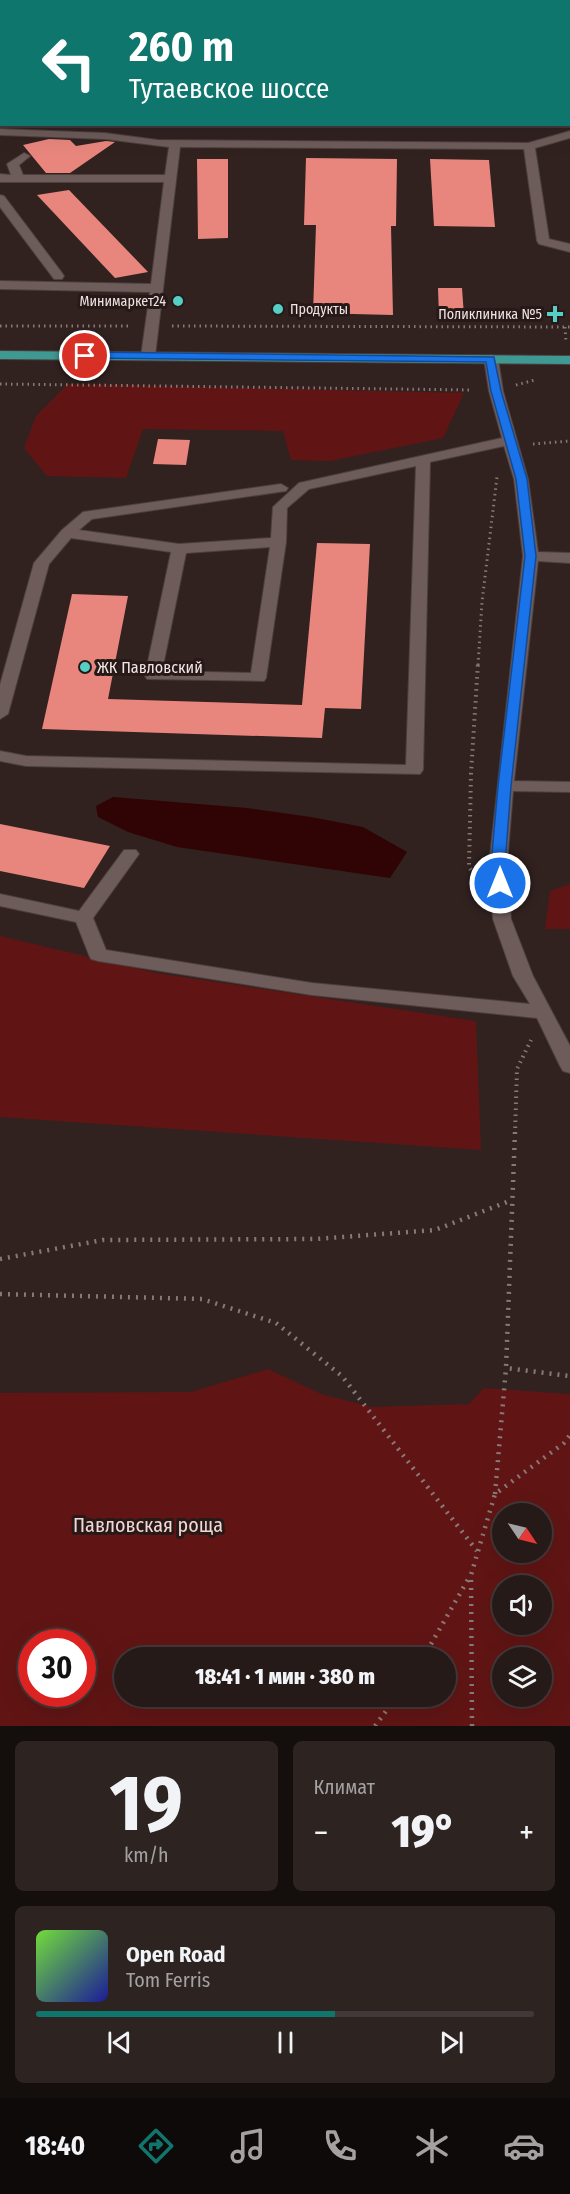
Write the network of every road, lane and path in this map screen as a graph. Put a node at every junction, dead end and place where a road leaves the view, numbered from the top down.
1 (0, 132) edge
2 (570, 134) edge
3 (176, 144) junction
4 (529, 146) junction
5 (24, 156) dead end
6 (0, 178) edge
7 (18, 178) junction
8 (171, 179) junction
9 (0, 199) edge
10 (570, 248) edge
11 (58, 276) dead end
12 (0, 285) edge
13 (157, 288) junction
14 (0, 326) edge
15 (152, 326) junction
16 (570, 327) edge
17 (0, 355) edge
18 (148, 356) junction
19 (491, 359) junction
20 (570, 360) edge
21 (539, 379) dead end
22 (0, 384) edge
23 (496, 391) junction
24 (570, 441) edge
25 (512, 443) junction
26 (423, 458) junction
27 (281, 488) dead end
28 (67, 532) junction
29 (278, 542) junction
30 (179, 549) junction
31 (531, 556) junction
32 (570, 558) edge
33 (0, 714) edge
34 (0, 756) edge
35 (505, 786) junction
36 (570, 787) edge
37 (130, 854) dead end
38 (480, 884) dead end
39 (0, 900) edge
40 (84, 918) junction
41 (544, 1012) junction
42 (570, 1066) edge
43 (512, 1200) junction
44 (0, 1259) edge
45 (0, 1294) edge
46 (506, 1368) junction
47 (570, 1376) edge
48 (570, 1435) edge
49 (495, 1494) junction
50 (477, 1551) junction
51 (471, 1575) junction
52 (429, 1647) edge
53 (389, 1707) edge
54 (375, 1726) edge
55 (472, 1726) edge

1 - 3 street
2 - 4 street
3 - 4 street
3 - 8 street
4 - 10 street
5 - 7 street
6 - 7 street
7 - 8 street
8 - 13 street
9 - 11 street
12 - 13 street
13 - 15 street
14 - 15 path
15 - 16 path
15 - 18 street
17 - 18 main road
18 - 19 main road
19 - 20 main road
19 - 23 street
21 - 23 path
22 - 23 path
23 - 25 street
24 - 25 path
25 - 26 street
25 - 31 street
25 - 38 path
26 - 29 street
26 - 34 street
27 - 28 street
28 - 30 street
28 - 33 street
29 - 30 street
29 - 30 street
31 - 32 street
31 - 35 street
35 - 36 street
35 - 41 street
37 - 40 street
39 - 40 street
40 - 41 street
41 - 42 street
41 - 43 path
43 - 44 path
43 - 46 path
45 - 50 path
46 - 47 path
46 - 49 path
48 - 49 path
49 - 50 path
50 - 51 path
51 - 52 path
51 - 55 path
53 - 54 path

